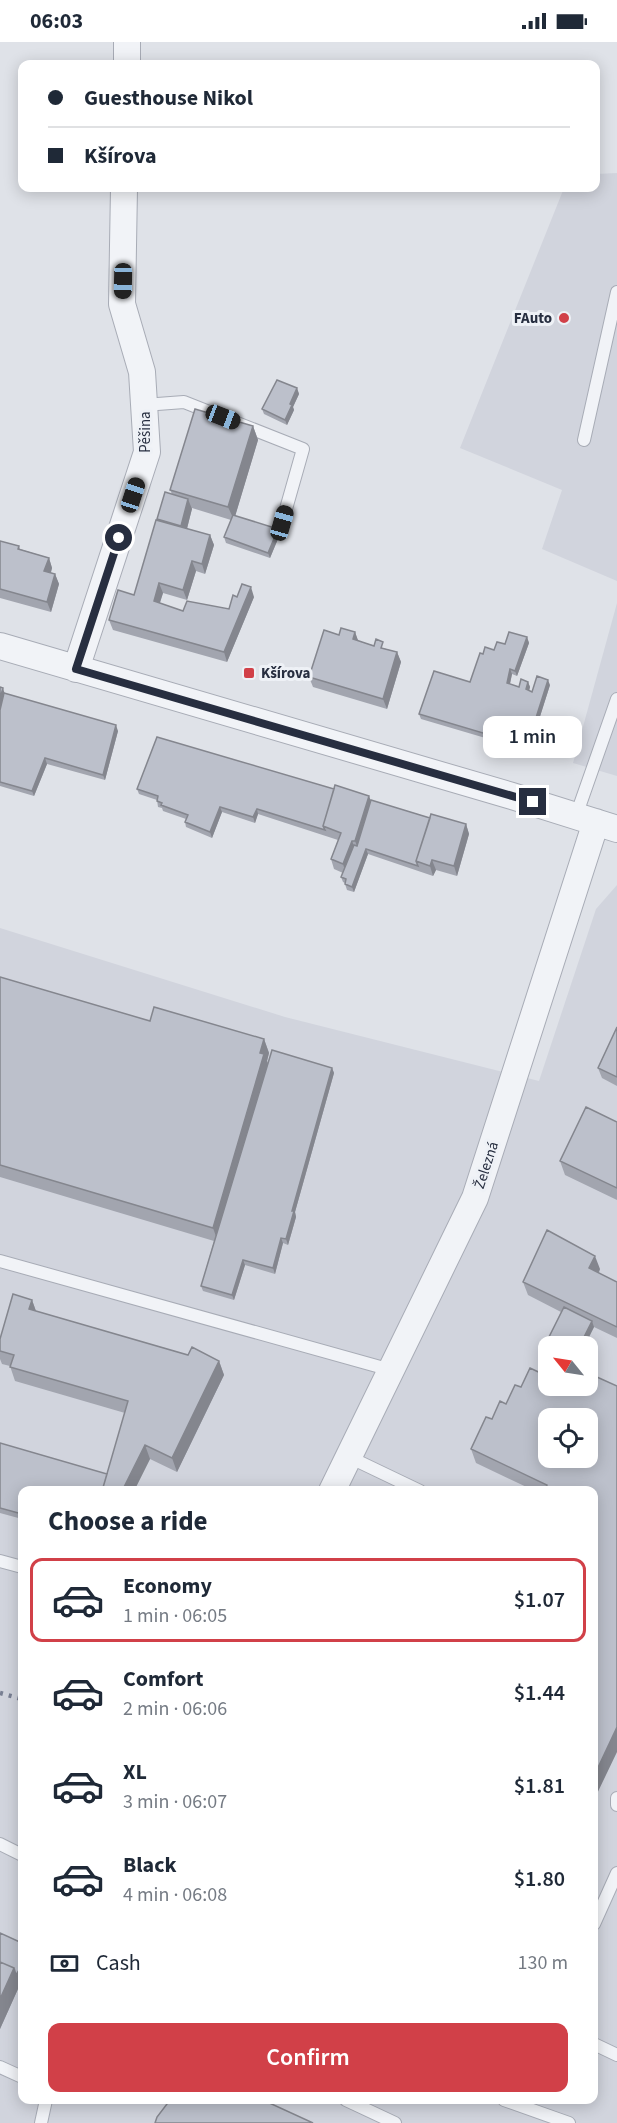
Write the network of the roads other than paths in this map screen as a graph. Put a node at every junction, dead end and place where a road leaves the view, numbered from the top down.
1 (127, 42) edge
2 (127, 60) edge
3 (124, 192) edge
4 (617, 292) edge
5 (144, 405) junction
6 (584, 440) dead end
7 (282, 523) dead end
8 (0, 646) edge
9 (76, 669) junction
10 (617, 699) edge
11 (597, 822) edge
12 (0, 1261) edge
13 (391, 1370) junction
14 (349, 1457) junction
15 (334, 1486) edge
16 (410, 1486) edge
17 (0, 1561) edge
18 (18, 1566) edge
19 (617, 1798) edge
20 (617, 1805) edge
21 (0, 1844) edge
22 (18, 1853) edge
23 (617, 1873) edge
24 (598, 1915) edge
25 (598, 2046) edge
26 (617, 2055) edge
27 (0, 2067) edge
28 (18, 2076) edge
29 (45, 2104) edge
30 (355, 2104) edge
31 (515, 2104) edge
32 (41, 2123) edge
33 (395, 2123) edge
34 (569, 2123) edge

1 - 2 street
3 - 5 street, Pěšina
4 - 6 lane
5 - 7 lane
5 - 9 street, Pěšina
8 - 9 street
9 - 11 street
10 - 11 lane
11 - 13 street, Železná
12 - 13 lane
13 - 14 street, Železná
14 - 15 street, Železná
14 - 16 lane
17 - 18 lane
19 - 20 lane
21 - 22 lane
23 - 24 lane
25 - 26 lane
27 - 28 lane
29 - 32 lane
30 - 33 lane
31 - 34 lane

